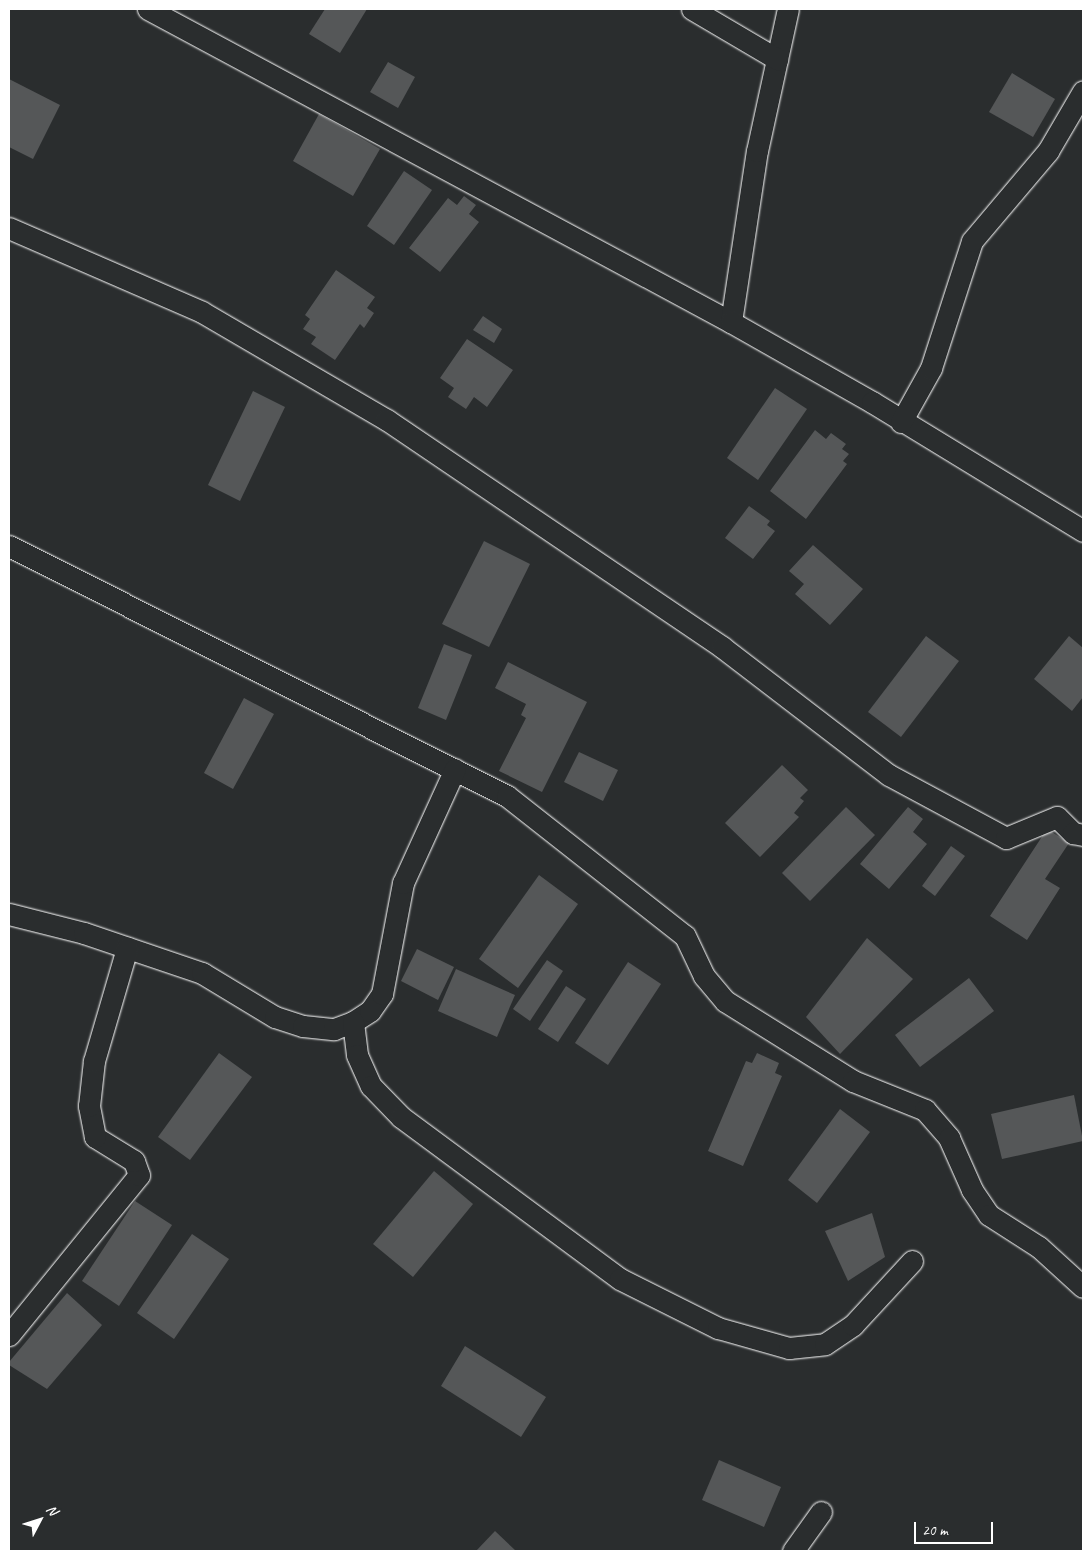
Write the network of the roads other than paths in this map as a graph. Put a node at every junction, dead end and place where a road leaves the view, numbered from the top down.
1 (148, 9) edge
2 (692, 9) edge
3 (788, 9) edge
4 (777, 59) junction
5 (1083, 91) edge
6 (9, 228) edge
7 (731, 322) junction
8 (901, 422) junction
9 (1083, 531) edge
10 (9, 546) edge
11 (454, 769) junction
12 (1083, 835) edge
13 (9, 914) edge
14 (127, 948) junction
15 (353, 1022) junction
16 (912, 1261) dead end
17 (1083, 1287) edge
18 (9, 1335) edge
19 (821, 1512) dead end
20 (793, 1551) edge

1 - 7 street
2 - 4 street
3 - 4 street
4 - 7 street
5 - 8 street
6 - 12 street
7 - 8 street
8 - 9 street
10 - 11 street
11 - 15 street
11 - 17 street
13 - 14 street
14 - 15 street
14 - 18 street
15 - 16 street
19 - 20 street

